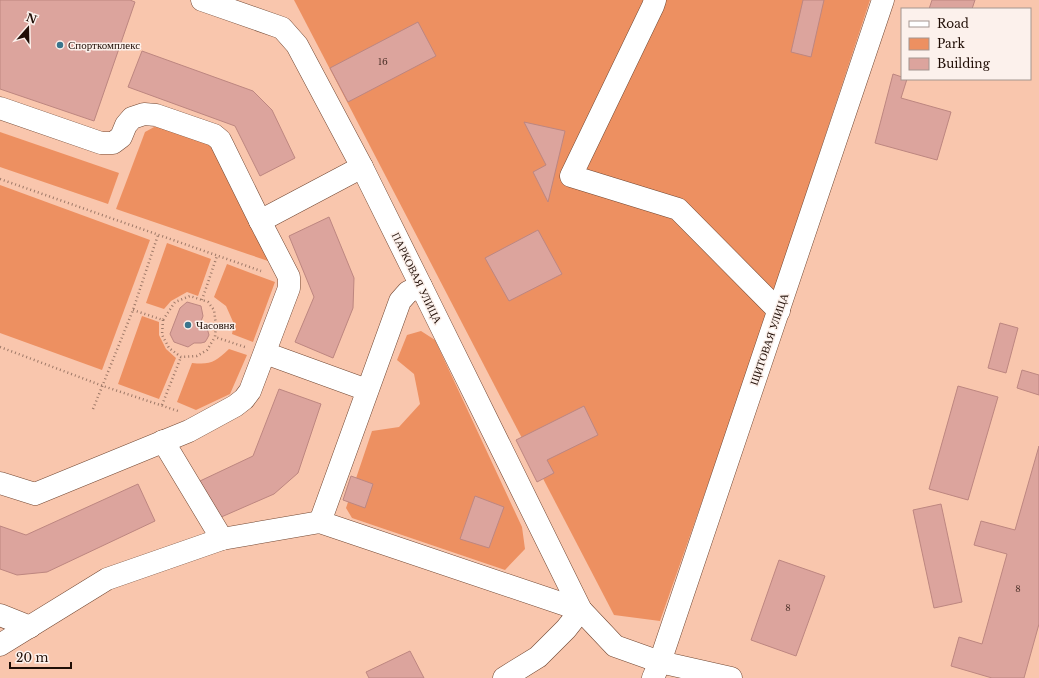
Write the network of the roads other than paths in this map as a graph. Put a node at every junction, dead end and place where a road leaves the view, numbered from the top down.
1 (202, 0) edge
2 (655, 0) edge
3 (883, 0) edge
4 (237, 6) edge
5 (0, 108) edge
6 (362, 167) junction
7 (260, 221) junction
8 (422, 286) junction
9 (779, 311) junction
10 (264, 353) junction
11 (368, 390) junction
12 (163, 442) junction
13 (0, 483) edge
14 (320, 522) junction
15 (222, 539) junction
16 (581, 610) junction
17 (0, 615) edge
18 (30, 627) junction
19 (0, 645) edge
20 (657, 670) edge
21 (504, 678) edge
22 (731, 678) edge

1 - 4 street, ПАРКОВАЯ УЛИЦА
2 - 9 street
3 - 9 street, ЩИТОВАЯ УЛИЦА
4 - 6 street, ПАРКОВАЯ УЛИЦА
5 - 7 street
6 - 7 street
6 - 8 street, ПАРКОВАЯ УЛИЦА
7 - 10 street
8 - 11 street
8 - 16 street, ПАРКОВАЯ УЛИЦА
9 - 20 street, ЩИТОВАЯ УЛИЦА
10 - 11 street
10 - 12 street
11 - 14 street
12 - 13 street
12 - 15 street
14 - 15 street
14 - 16 street
15 - 18 street
16 - 20 street, ПАРКОВАЯ УЛИЦА
16 - 21 street
17 - 18 street
18 - 19 street
20 - 22 street, ПАРКОВАЯ УЛИЦА

